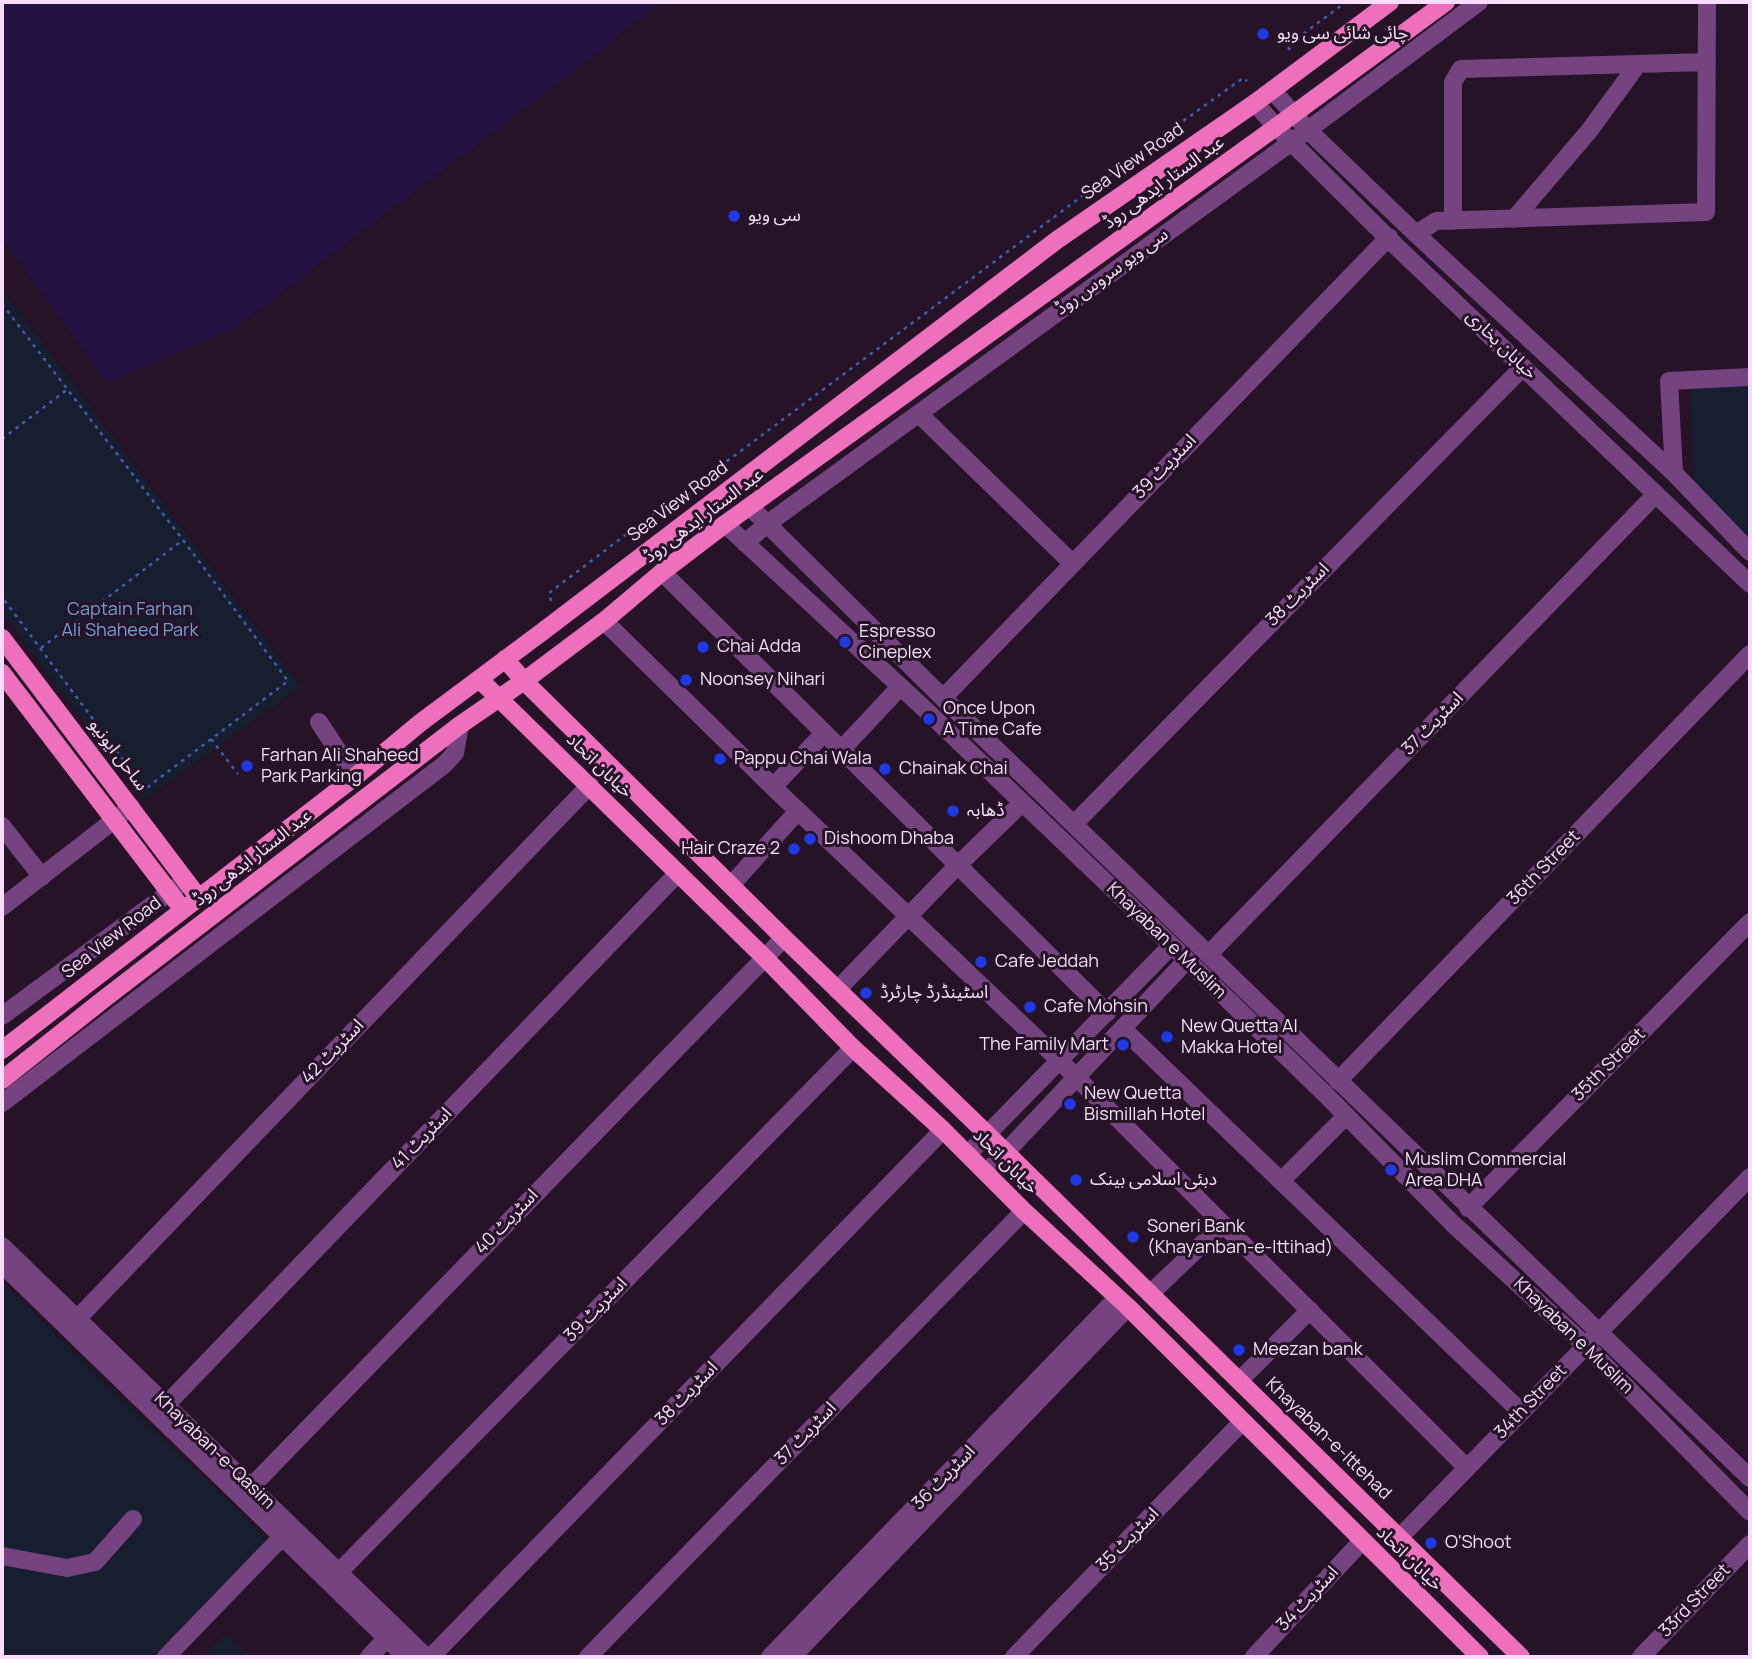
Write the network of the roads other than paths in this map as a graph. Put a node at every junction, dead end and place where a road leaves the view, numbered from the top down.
1 (1390, 2) edge
2 (1446, 2) edge
3 (1479, 2) edge
4 (1707, 2) edge
5 (1707, 62) junction
6 (1638, 64) junction
7 (1272, 90) junction
8 (1255, 103) junction
9 (1294, 113) junction
10 (1276, 127) junction
11 (1308, 130) junction
12 (1291, 141) junction
13 (1514, 219) junction
14 (1452, 221) junction
15 (1416, 234) junction
16 (1389, 237) junction
17 (1523, 367) junction
18 (1750, 377) edge
19 (919, 414) junction
20 (1674, 472) junction
21 (1656, 494) junction
22 (750, 507) junction
23 (725, 524) junction
24 (767, 524) junction
25 (1733, 534) junction
26 (745, 543) junction
27 (1750, 552) edge
28 (1718, 553) junction
29 (1072, 564) junction
30 (662, 572) junction
31 (1750, 583) edge
32 (604, 621) junction
33 (2, 638) edge
34 (1750, 654) edge
35 (505, 659) junction
36 (2, 673) edge
37 (479, 679) junction
38 (524, 681) junction
39 (900, 687) junction
40 (497, 698) junction
41 (943, 698) junction
42 (319, 722) dead end
43 (460, 725) junction
44 (824, 733) junction
45 (841, 750) junction
46 (355, 777) junction
47 (590, 785) junction
48 (773, 788) junction
49 (1021, 804) junction
50 (131, 807) junction
51 (798, 811) junction
52 (115, 821) junction
53 (1074, 824) junction
54 (2, 826) edge
55 (1111, 860) junction
56 (958, 865) junction
57 (678, 873) junction
58 (1097, 876) junction
59 (42, 877) junction
60 (186, 881) junction
61 (731, 884) junction
62 (169, 894) junction
63 (199, 898) junction
64 (2, 908) edge
65 (183, 910) junction
66 (908, 916) junction
67 (1750, 922) edge
68 (784, 938) junction
69 (1171, 946) junction
70 (1209, 954) junction
71 (764, 957) junction
72 (1187, 960) junction
73 (837, 990) junction
74 (1264, 1009) junction
75 (1107, 1013) junction
76 (2, 1016) edge
77 (1251, 1023) junction
78 (1123, 1029) junction
79 (853, 1048) junction
80 (2, 1050) edge
81 (1059, 1060) junction
82 (1076, 1076) junction
83 (2, 1080) edge
84 (1338, 1081) junction
85 (2, 1103) edge
86 (1346, 1116) junction
87 (943, 1130) junction
88 (987, 1134) junction
89 (1006, 1152) junction
90 (968, 1154) junction
91 (1416, 1157) junction
92 (1402, 1172) junction
93 (986, 1173) junction
94 (1750, 1177) edge
95 (1281, 1181) junction
96 (1468, 1208) junction
97 (1024, 1211) junction
98 (1223, 1224) junction
99 (2, 1246) edge
100 (2, 1264) edge
101 (1150, 1294) junction
102 (1123, 1303) junction
103 (1310, 1310) junction
104 (77, 1319) junction
105 (1599, 1332) junction
106 (1586, 1346) junction
107 (1239, 1381) junction
108 (166, 1405) junction
109 (1521, 1412) junction
110 (1242, 1422) junction
111 (1699, 1428) junction
112 (1683, 1444) junction
113 (1467, 1468) junction
114 (1750, 1478) edge
115 (251, 1487) junction
116 (1750, 1512) edge
117 (133, 1519) dead end
118 (282, 1537) junction
119 (1399, 1538) junction
120 (1362, 1541) junction
121 (1750, 1544) edge
122 (2, 1556) edge
123 (339, 1572) junction
124 (386, 1639) junction
125 (166, 1657) edge
126 (369, 1657) edge
127 (406, 1657) edge
128 (429, 1657) edge
129 (588, 1657) edge
130 (770, 1657) edge
131 (792, 1657) edge
132 (1014, 1657) edge
133 (1254, 1657) edge
134 (1480, 1657) edge
135 (1521, 1657) edge
136 (1641, 1657) edge

1 - 7 main road, Sea View Road
2 - 9 main road, عبد الستار ایدھی روڈ
3 - 11 street, سی ویو سروس روڈ
4 - 5 street
5 - 6 street
5 - 13 street
6 - 13 street
6 - 14 street
7 - 8 main road, Sea View Road
7 - 9 street, خیابان بخاری
8 - 10 street, خیابان بخاری
8 - 35 main road, Sea View Road
9 - 10 main road, عبد الستار ایدھی روڈ
9 - 11 street, خیابان بخاری
10 - 12 street, خیابان بخاری
10 - 22 main road, عبد الستار ایدھی روڈ
11 - 12 street, سی ویو سروس روڈ
11 - 15 street, خیابان بخاری
12 - 16 street, خیابان بخاری
12 - 19 street, سی ویو سروس روڈ
13 - 14 street
14 - 15 street
15 - 20 street, خیابان بخاری
16 - 17 street, خیابان بخاری
16 - 29 street, اسٹریٹ 39
17 - 21 street, خیابان بخاری
17 - 53 street, اسٹریٹ 38
18 - 20 street
19 - 24 street, سی ویو سروس روڈ
19 - 29 street
20 - 25 street, خیابان بخاری
21 - 28 street, خیابان بخاری
21 - 70 street, اسٹریٹ 37
22 - 23 main road, عبد الستار ایدھی روڈ
22 - 24 street, Khayaban e Muslim
23 - 26 street, Khayaban e Muslim
23 - 30 main road, عبد الستار ایدھی روڈ
24 - 26 street, سی ویو سروس روڈ
24 - 41 street, Khayaban e Muslim
25 - 27 street, خیابان بخاری
25 - 28 street
26 - 39 street, Khayaban e Muslim
28 - 31 street, خیابان بخاری
29 - 41 street, اسٹریٹ 39
30 - 32 main road, عبد الستار ایدھی روڈ
30 - 44 street
32 - 38 main road, عبد الستار ایدھی روڈ
32 - 48 street
33 - 50 main road, ساحل ایونیو
34 - 84 street, 36th Street
35 - 37 main road, Sea View Road
35 - 38 main road, خیابان اتحاد
36 - 52 main road
37 - 40 main road, خیابان اتحاد
37 - 46 main road, Sea View Road
38 - 40 main road, عبد الستار ایدھی روڈ
38 - 61 main road, خیابان اتحاد
39 - 45 street
39 - 49 street, Khayaban e Muslim
40 - 43 main road, عبد الستار ایدھی روڈ
40 - 47 main road, خیابان اتحاد
41 - 53 street, Khayaban e Muslim
42 - 46 street
43 - 83 main road, عبد الستار ایدھی روڈ
43 - 85 street
44 - 45 street
44 - 48 street
45 - 56 street
46 - 63 main road, Sea View Road
47 - 57 main road, خیابان اتحاد
47 - 104 street, اسٹریٹ 42
48 - 51 street
49 - 56 street
49 - 58 street, Khayaban e Muslim
50 - 52 street
50 - 60 main road, ساحل ایونیو
51 - 61 street
51 - 66 street
52 - 59 street
52 - 62 main road
53 - 55 street, Khayaban e Muslim
54 - 59 street
55 - 58 street
55 - 70 street, Khayaban e Muslim
56 - 66 street
56 - 75 street
57 - 71 main road, خیابان اتحاد
57 - 108 street, اسٹریٹ 41
58 - 69 street, Khayaban e Muslim
59 - 64 street
60 - 62 street
60 - 63 main road, ساحل ایونیو
61 - 68 main road, خیابان اتحاد
62 - 65 main road
62 - 76 street
63 - 65 main road, Sea View Road
65 - 80 main road, Sea View Road
66 - 73 street
66 - 81 street
67 - 96 street, 35th Street
68 - 71 street, اسٹریٹ 40
68 - 73 main road, خیابان اتحاد
69 - 72 street, Khayaban e Muslim
69 - 75 street
70 - 74 street, Khayaban e Muslim
71 - 79 main road, خیابان اتحاد
71 - 115 street, اسٹریٹ 40
72 - 77 street, Khayaban e Muslim
72 - 78 street
73 - 88 main road, خیابان اتحاد
74 - 77 street
74 - 84 street, Khayaban e Muslim
75 - 81 street
77 - 86 street, Khayaban e Muslim
78 - 82 street
78 - 95 street
79 - 87 main road, خیابان اتحاد
79 - 123 street, اسٹریٹ 39
81 - 82 street
81 - 88 street
82 - 89 street
82 - 98 street
84 - 91 street, Khayaban e Muslim
86 - 92 street, Khayaban e Muslim
86 - 95 street
87 - 90 main road, خیابان اتحاد
87 - 128 street, اسٹریٹ 38
88 - 89 main road, Khayaban-e-Ittehad
88 - 90 street
89 - 93 street
89 - 101 main road, Khayaban-e-Ittehad
90 - 93 main road, خیابان اتحاد
91 - 92 street
91 - 96 street, Khayaban e Muslim
92 - 106 street, Khayaban e Muslim
93 - 97 main road, خیابان اتحاد
94 - 105 street, 34th Street
95 - 109 street
96 - 105 street, Khayaban e Muslim
97 - 102 main road, خیابان اتحاد
97 - 129 street, اسٹریٹ 37
98 - 101 street
98 - 103 street
99 - 104 street, Khayaban-e-Qasim
100 - 118 street, Khayaban-e-Qasim
101 - 107 main road, Khayaban-e-Ittehad
102 - 110 main road, خیابان اتحاد
102 - 130 street, اسٹریٹ 36
102 - 131 street, اسٹریٹ 36
103 - 107 street
103 - 113 street
104 - 108 street, Khayaban-e-Qasim
105 - 106 street, 34th Street
105 - 111 street, Khayaban e Muslim
106 - 109 street, 34th Street
106 - 112 street, Khayaban e Muslim
107 - 119 main road, Khayaban-e-Ittehad
108 - 115 street, Khayaban-e-Qasim
109 - 113 street, 34th Street
110 - 120 main road, خیابان اتحاد
110 - 132 street, اسٹریٹ 35
111 - 112 street
111 - 114 street, Khayaban e Muslim
112 - 116 street, Khayaban e Muslim
113 - 119 street, 34th Street
115 - 123 street, Khayaban-e-Qasim
117 - 122 street
118 - 124 street, Khayaban-e-Qasim
118 - 125 street
119 - 135 main road, Khayaban-e-Ittehad
120 - 133 street, اسٹریٹ 34
120 - 134 main road, خیابان اتحاد
121 - 136 street, 33rd Street
123 - 128 street, Khayaban-e-Qasim
124 - 126 street
124 - 127 street, Khayaban-e-Qasim

